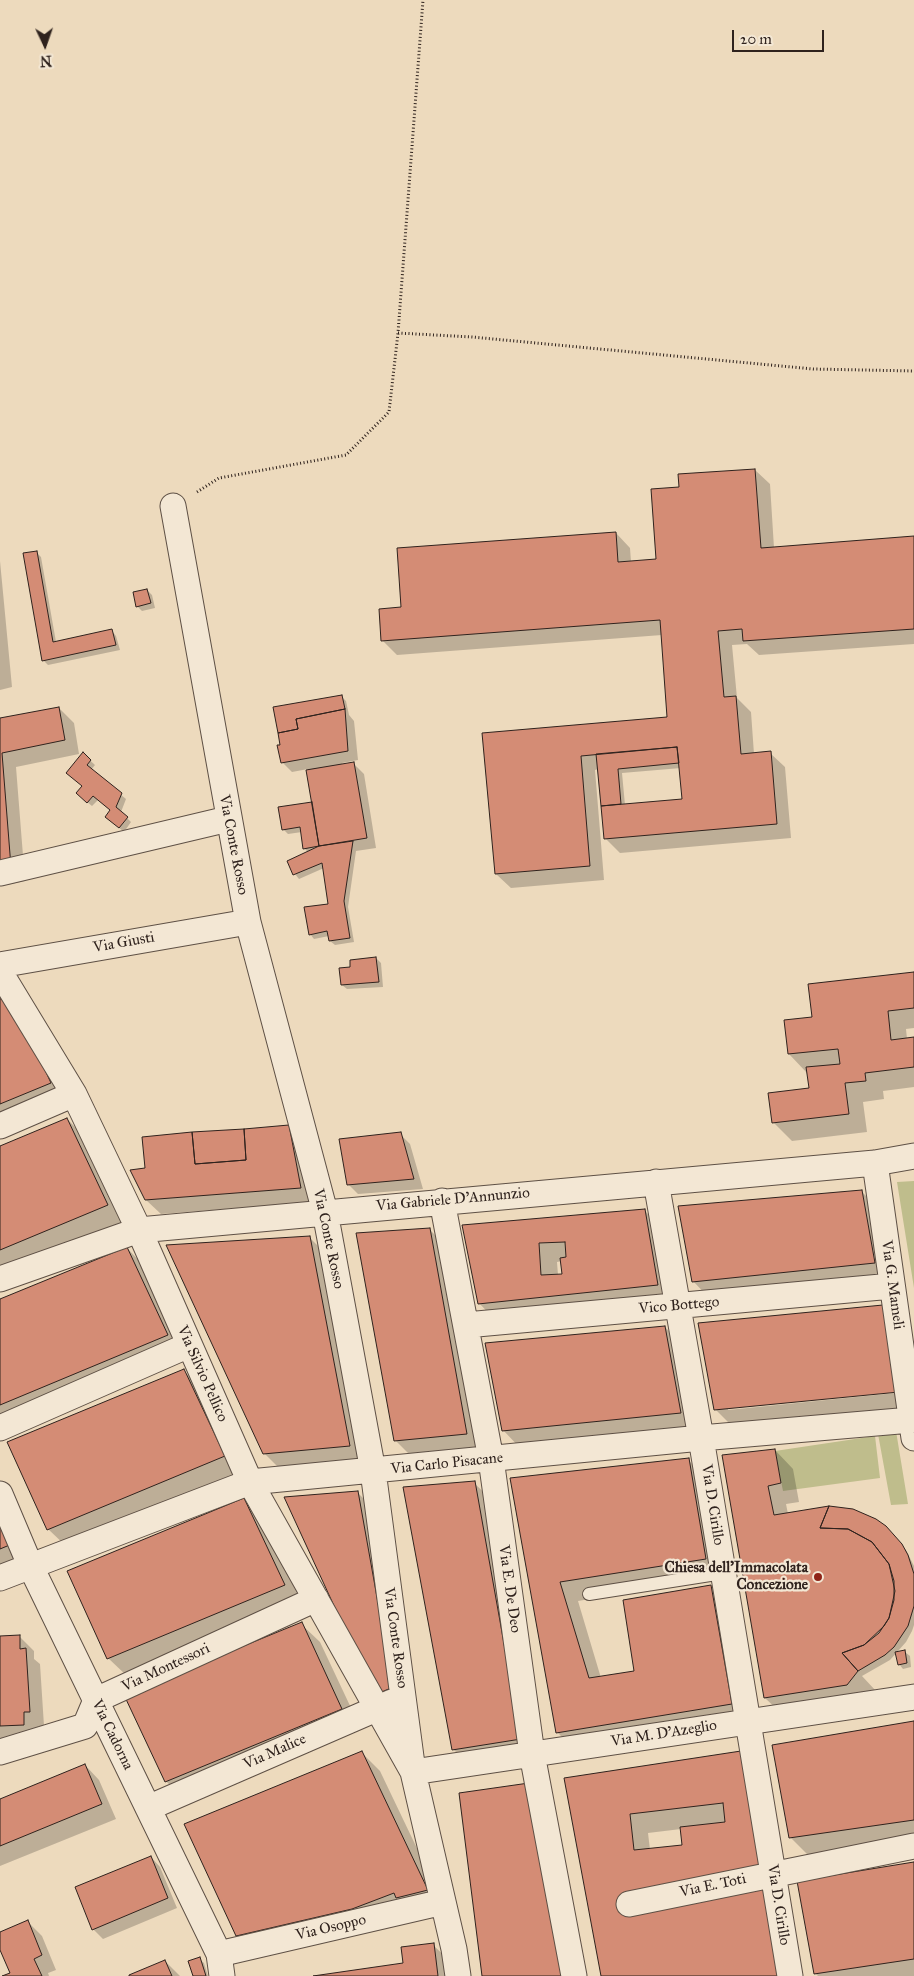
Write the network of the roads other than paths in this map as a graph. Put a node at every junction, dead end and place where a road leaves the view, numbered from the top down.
1 (173, 506) road end
2 (228, 819) junction
3 (0, 873) edge
4 (248, 922) junction
5 (0, 965) edge
6 (0, 972) edge
7 (74, 1094) junction
8 (0, 1126) edge
9 (914, 1156) edge
10 (875, 1162) junction
11 (656, 1182) junction
12 (442, 1201) junction
13 (325, 1212) junction
14 (138, 1230) junction
15 (0, 1279) edge
16 (892, 1286) junction
17 (678, 1307) junction
18 (466, 1325) junction
19 (189, 1345) junction
20 (0, 1428) edge
21 (912, 1429) edge
22 (701, 1438) junction
23 (491, 1460) junction
24 (373, 1471) junction
25 (250, 1482) junction
26 (0, 1494) edge
27 (30, 1565) junction
28 (724, 1573) junction
29 (0, 1578) edge
30 (589, 1594) dead end
31 (316, 1599) junction
32 (403, 1697) junction
33 (914, 1697) edge
34 (96, 1700) junction
35 (377, 1708) junction
36 (748, 1722) junction
37 (0, 1752) edge
38 (532, 1754) junction
39 (413, 1772) junction
40 (148, 1808) junction
41 (914, 1846) edge
42 (773, 1873) junction
43 (443, 1902) junction
44 (629, 1904) dead end
45 (220, 1965) edge
46 (458, 1976) edge
47 (574, 1976) edge
48 (790, 1976) edge

1 - 2 street, Via Conte Rosso
2 - 3 street
2 - 4 street, Via Conte Rosso
4 - 5 street, Via Giusti
4 - 13 street, Via Conte Rosso
6 - 7 street, Via Silvio Pellico
7 - 8 street
7 - 14 street, Via Silvio Pellico
9 - 10 street, Via Gabriele D'Annunzio
10 - 11 street, Via Gabriele D'Annunzio
10 - 16 street, Via G. Mameli
11 - 12 street, Via Gabriele D'Annunzio
11 - 17 street, Via D. Cirillo
12 - 13 street, Via Gabriele D'Annunzio
12 - 18 street, Via E. De Deo
13 - 14 street, Via Gabriele D'Annunzio
13 - 24 street, Via Conte Rosso
14 - 15 street, Via Gabriele D'Annunzio
14 - 19 street, Via Silvio Pellico
16 - 17 street, Vico Bottego
16 - 21 street, Via G. Mameli
17 - 18 street, Vico Bottego
17 - 22 street, Via D. Cirillo
18 - 23 street, Via E. De Deo
19 - 20 street
19 - 25 street, Via Silvio Pellico
21 - 22 street, Via Carlo Pisacane
22 - 23 street, Via Carlo Pisacane
22 - 28 street, Via D. Cirillo
23 - 24 street, Via Carlo Pisacane
23 - 38 street, Via E. De Deo
24 - 25 street, Via Carlo Pisacane
24 - 32 street, Via Conte Rosso
25 - 27 street, Via Carlo Pisacane
25 - 31 street, Via Silvio Pellico
26 - 27 street, Via Cadorna
27 - 29 street, Via Carlo Pisacane
27 - 34 street, Via Cadorna
28 - 30 lane
28 - 36 street, Via D. Cirillo
31 - 34 street, Via Montessori
31 - 35 street, Via Silvio Pellico
32 - 35 street, Via Malice
32 - 39 street, Via Conte Rosso
33 - 36 street, Via M. D'Azeglio
34 - 37 street
34 - 40 street, Via Cadorna
35 - 39 street, Via Silvio Pellico
35 - 40 street, Via Malice
36 - 38 street, Via M. D'Azeglio
36 - 42 street, Via D. Cirillo
38 - 39 street, Via M. D'Azeglio
38 - 47 street, Via E. De Deo
39 - 43 street, Via Conte Rosso
40 - 45 street, Via Cadorna
41 - 42 street, Via E. Toti
42 - 44 street, Via E. Toti
42 - 48 street, Via D. Cirillo
43 - 45 street, Via Osoppo
43 - 46 street, Via Conte Rosso

